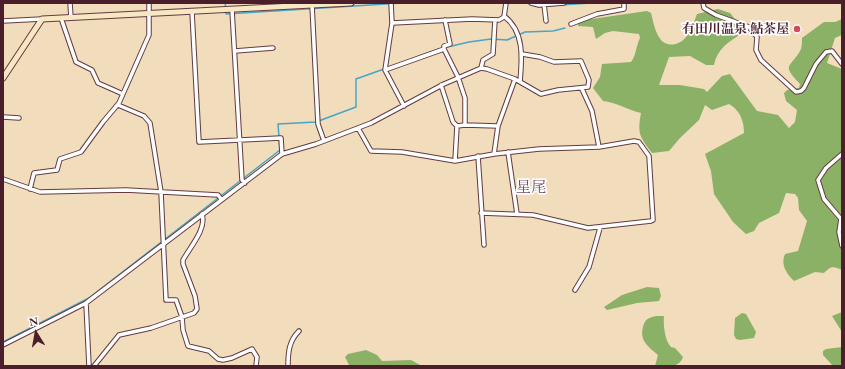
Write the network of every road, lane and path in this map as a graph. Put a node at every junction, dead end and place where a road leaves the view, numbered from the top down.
1 (70, 3) edge
2 (149, 3) edge
3 (227, 3) edge
4 (351, 3) edge
5 (391, 3) edge
6 (506, 3) edge
7 (531, 3) edge
8 (564, 3) edge
9 (624, 3) edge
10 (703, 3) edge
11 (544, 4) junction
12 (312, 5) junction
13 (230, 10) junction
14 (192, 12) junction
15 (150, 14) junction
16 (504, 16) junction
17 (61, 18) junction
18 (71, 18) junction
19 (42, 20) junction
20 (444, 20) junction
21 (495, 20) junction
22 (3, 21) edge
23 (546, 21) dead end
24 (392, 23) junction
25 (571, 24) dead end
26 (273, 48) dead end
27 (444, 48) junction
28 (235, 51) junction
29 (522, 54) junction
30 (842, 64) edge
31 (481, 68) junction
32 (385, 70) junction
33 (458, 77) junction
34 (3, 78) edge
35 (515, 79) junction
36 (520, 82) junction
37 (441, 85) junction
38 (582, 89) junction
39 (124, 94) junction
40 (118, 106) junction
41 (404, 106) junction
42 (3, 117) edge
43 (19, 118) dead end
44 (465, 125) junction
45 (457, 126) junction
46 (498, 126) junction
47 (358, 128) junction
48 (240, 140) junction
49 (324, 141) junction
50 (599, 147) junction
51 (508, 152) junction
52 (282, 154) junction
53 (494, 154) junction
54 (842, 154) edge
55 (478, 156) junction
56 (455, 161) junction
57 (3, 179) edge
58 (244, 183) junction
59 (30, 190) junction
60 (161, 192) junction
61 (221, 198) junction
62 (481, 213) junction
63 (202, 214) junction
64 (518, 214) junction
65 (600, 228) junction
66 (164, 243) junction
67 (484, 245) dead end
68 (842, 246) edge
69 (575, 290) dead end
70 (86, 303) junction
71 (182, 317) junction
72 (299, 331) dead end
73 (3, 345) edge
74 (89, 366) edge
75 (94, 366) edge
76 (256, 366) edge
77 (288, 366) edge

1 - 18 street
2 - 15 street
3 - 13 street
4 - 12 street
5 - 24 street
6 - 16 street
7 - 11 street
8 - 11 street
9 - 25 street
10 - 30 street
11 - 23 street
12 - 13 street
12 - 49 street
13 - 14 street
13 - 28 street
14 - 15 street
14 - 48 street
15 - 18 street
15 - 39 street
16 - 21 street
16 - 29 street
17 - 18 street
17 - 19 street
17 - 39 street
19 - 22 street
19 - 34 street
20 - 21 street
20 - 24 street
20 - 27 street
21 - 31 street
24 - 32 street
26 - 28 street
27 - 32 street
27 - 33 street
28 - 48 street
29 - 36 street
29 - 38 street
31 - 33 street
31 - 35 street
32 - 41 street
33 - 37 street
33 - 44 street
35 - 36 street
35 - 46 street
36 - 38 street
37 - 41 street
37 - 45 street
38 - 50 street
39 - 40 street
40 - 59 street
40 - 60 street
41 - 47 street
42 - 43 street
44 - 45 street
44 - 46 street
45 - 56 street
46 - 53 street
47 - 49 street
47 - 56 street
48 - 52 street
48 - 58 street
49 - 52 street
50 - 51 street
50 - 65 street
51 - 53 street
51 - 64 street
52 - 58 street
53 - 55 street
54 - 68 street
55 - 56 street
55 - 62 street
57 - 59 street
58 - 61 street
59 - 60 street
60 - 61 street
60 - 66 street
61 - 63 street
62 - 64 street
62 - 67 street
63 - 66 street
63 - 71 street
64 - 65 street
65 - 69 street
66 - 70 street
66 - 71 street
70 - 73 street
70 - 74 street
71 - 75 street
71 - 76 street
72 - 77 street

